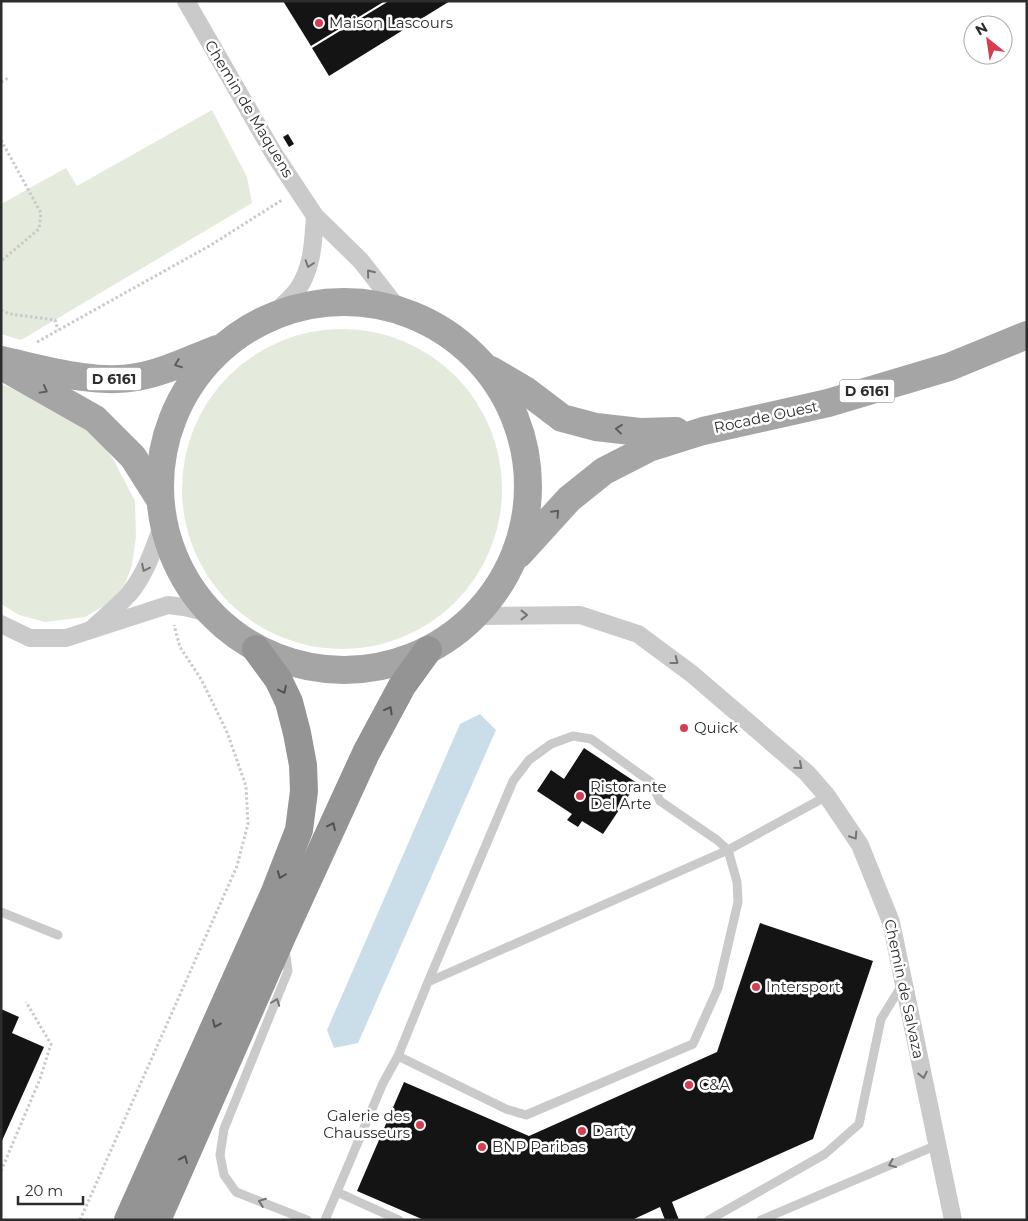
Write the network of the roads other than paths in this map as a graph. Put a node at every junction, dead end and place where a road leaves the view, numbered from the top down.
1 (186, 1) edge
2 (315, 216) junction
3 (400, 311) junction
4 (270, 317) junction
5 (1027, 335) edge
6 (223, 347) junction
7 (1, 360) edge
8 (1, 366) edge
9 (484, 366) junction
10 (703, 431) junction
11 (161, 511) junction
12 (512, 562) junction
13 (209, 613) junction
14 (475, 616) junction
15 (1, 624) edge
16 (90, 631) junction
17 (256, 649) junction
18 (428, 650) junction
19 (827, 796) junction
20 (728, 850) junction
21 (1, 912) edge
22 (282, 934) junction
23 (58, 935) dead end
24 (428, 982) junction
25 (904, 982) junction
26 (398, 1056) junction
27 (937, 1145) junction
28 (337, 1192) junction
29 (128, 1220) edge
30 (157, 1220) edge
31 (307, 1220) edge
32 (325, 1220) edge
33 (400, 1220) edge
34 (709, 1220) edge
35 (761, 1220) edge
36 (954, 1220) edge

1 - 2 street, Chemin de Maquens
3 -> 2 street, Chemin de Maquens
2 -> 4 street
3 - 4 main road
3 - 9 main road
4 - 6 main road
5 - 10 main road, Rocade Ouest / D 6161
6 -> 7 main road, D 6161
6 - 11 main road
8 -> 11 main road, D 6161
10 -> 9 main road, D 6161
9 - 12 main road
12 -> 10 main road, D 6161
11 - 13 main road
11 -> 16 street
12 - 14 main road
13 - 16 street
13 - 17 main road
14 - 18 main road
14 -> 19 street, Chemin de Salvaza
15 - 16 street
17 - 18 main road
17 -> 29 highway
22 -> 18 highway
19 - 20 lane
19 -> 25 street, Chemin de Salvaza
20 - 24 lane
20 - 24 lane
20 - 26 lane
21 - 23 lane
30 -> 22 highway
31 -> 22 lane
24 - 26 lane
25 -> 27 street, Chemin de Salvaza
25 - 34 lane
26 - 28 lane
27 -> 35 lane
27 - 36 street, Chemin de Salvaza
28 - 32 lane
28 - 33 lane

